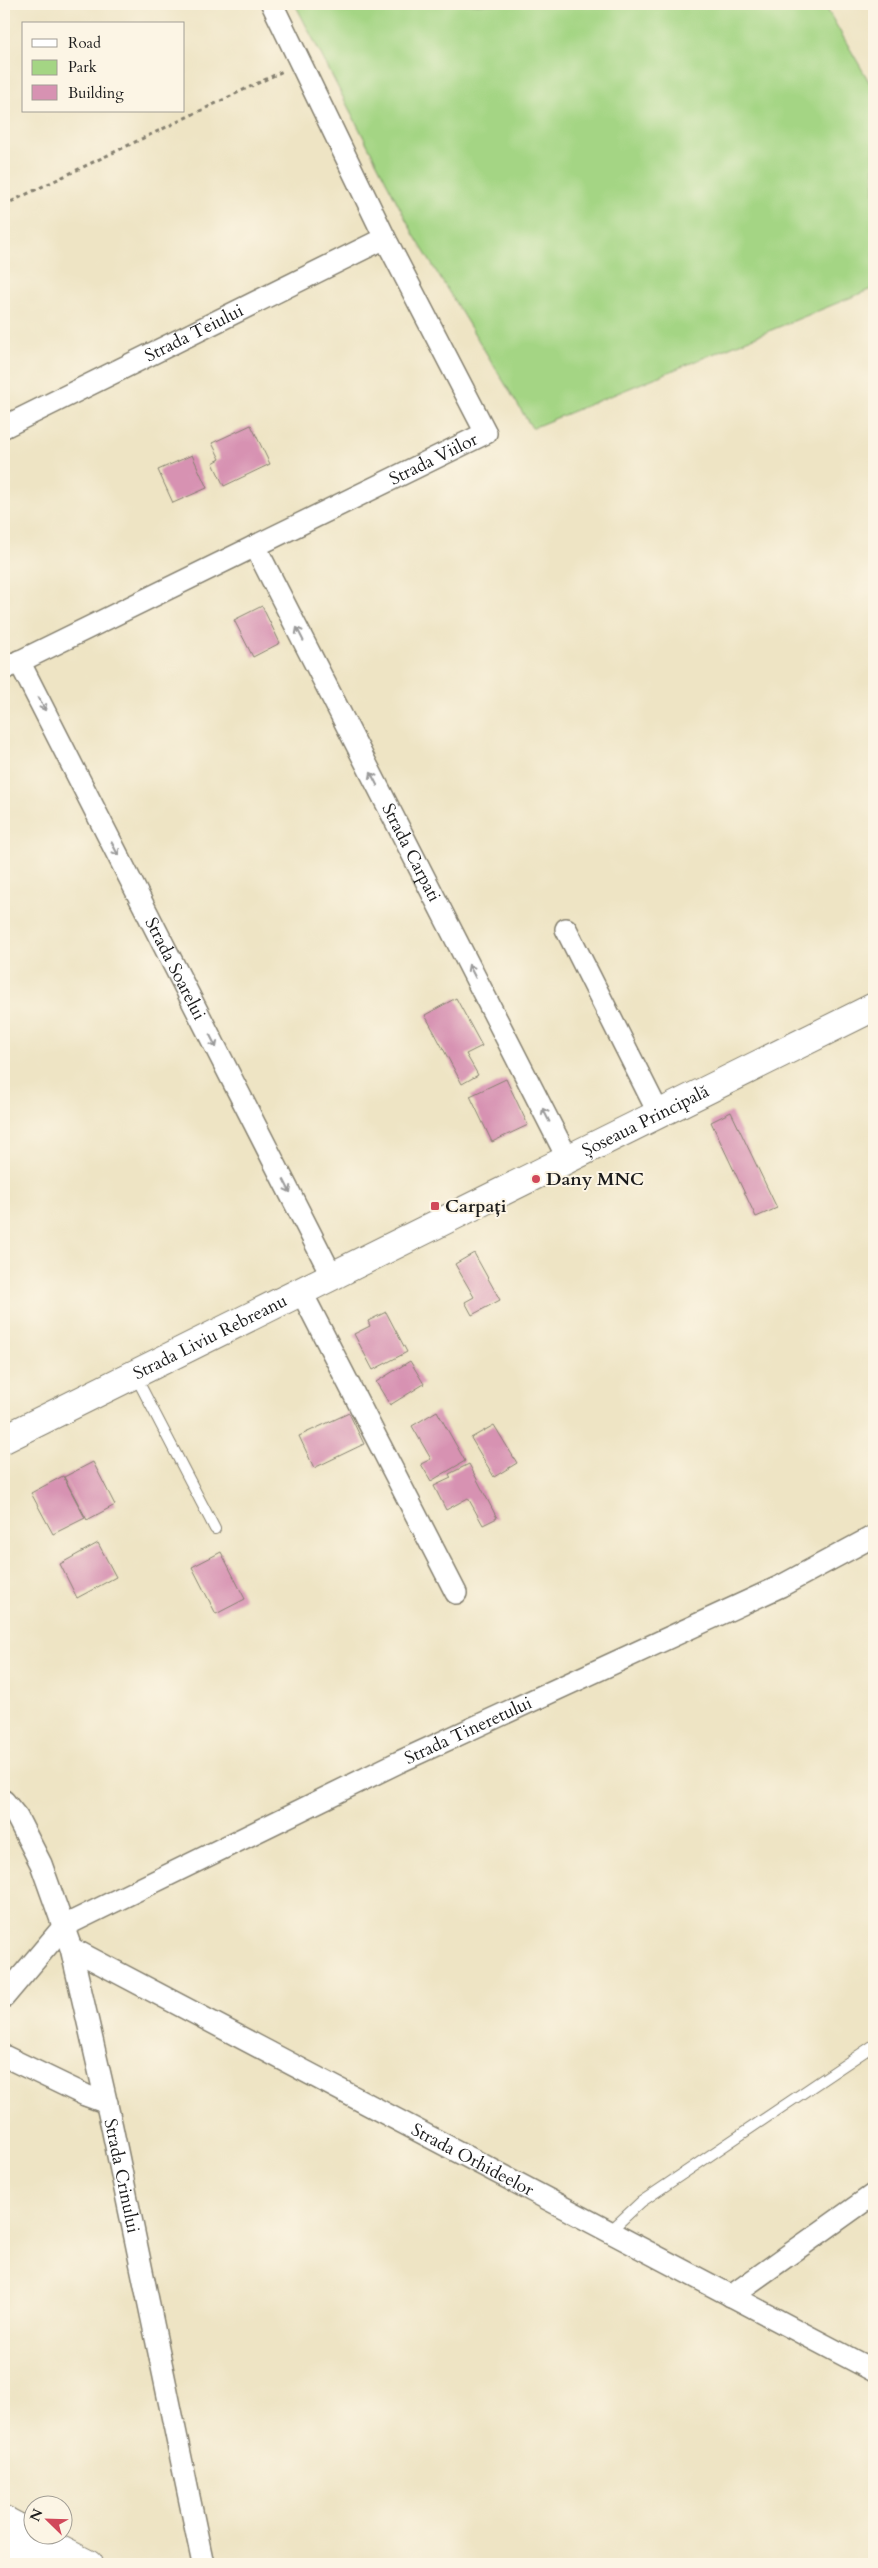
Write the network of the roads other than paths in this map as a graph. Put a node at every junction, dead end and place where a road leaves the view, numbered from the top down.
1 (272, 4) edge
2 (385, 238) junction
3 (4, 427) edge
4 (255, 546) junction
5 (12, 665) edge
6 (566, 929) dead end
7 (874, 1007) edge
8 (659, 1114) junction
9 (568, 1159) junction
10 (417, 1234) joint
11 (332, 1276) junction
12 (300, 1291) junction
13 (135, 1374) junction
14 (4, 1439) edge
15 (215, 1529) dead end
16 (874, 1536) edge
17 (456, 1593) dead end
18 (4, 1801) edge
19 (64, 1926) junction
20 (72, 1948) junction
21 (4, 1997) edge
22 (874, 2044) edge
23 (4, 2056) edge
24 (107, 2103) junction
25 (874, 2194) edge
26 (609, 2232) junction
27 (731, 2296) junction
28 (874, 2372) edge
29 (4, 2520) edge
30 (22, 2529) edge
31 (54, 2546) edge
32 (4, 2547) edge
33 (38, 2564) edge
34 (88, 2564) edge
35 (203, 2564) edge

1 - 2 street, Strada Viilor
2 - 3 street, Strada Teiului
2 - 4 street, Strada Viilor
4 - 5 street, Strada Viilor
9 -> 4 street, Strada Carpati
5 -> 11 street, Strada Soarelui
6 - 8 street
7 - 8 main road, Șoseaua Principală
8 - 9 main road, Șoseaua Principală
9 - 10 main road, Șoseaua Principală
10 - 11 main road, Strada Liviu Rebreanu
11 - 12 main road, Strada Liviu Rebreanu
12 - 13 main road, Strada Liviu Rebreanu
12 - 17 street
13 - 14 main road, Strada Liviu Rebreanu
13 - 15 lane
16 - 19 street, Strada Tineretului
18 - 19 street, Strada Crinului
19 - 20 street, Strada Crinului
19 - 21 street
20 - 24 street, Strada Crinului
20 - 26 street, Strada Orhideelor
22 - 26 lane
23 - 24 street
24 - 35 street, Strada Crinului
25 - 27 street
26 - 27 street, Strada Orhideelor
27 - 28 street, Strada Orhideelor
29 - 30 main road
31 - 34 main road
32 - 33 main road

